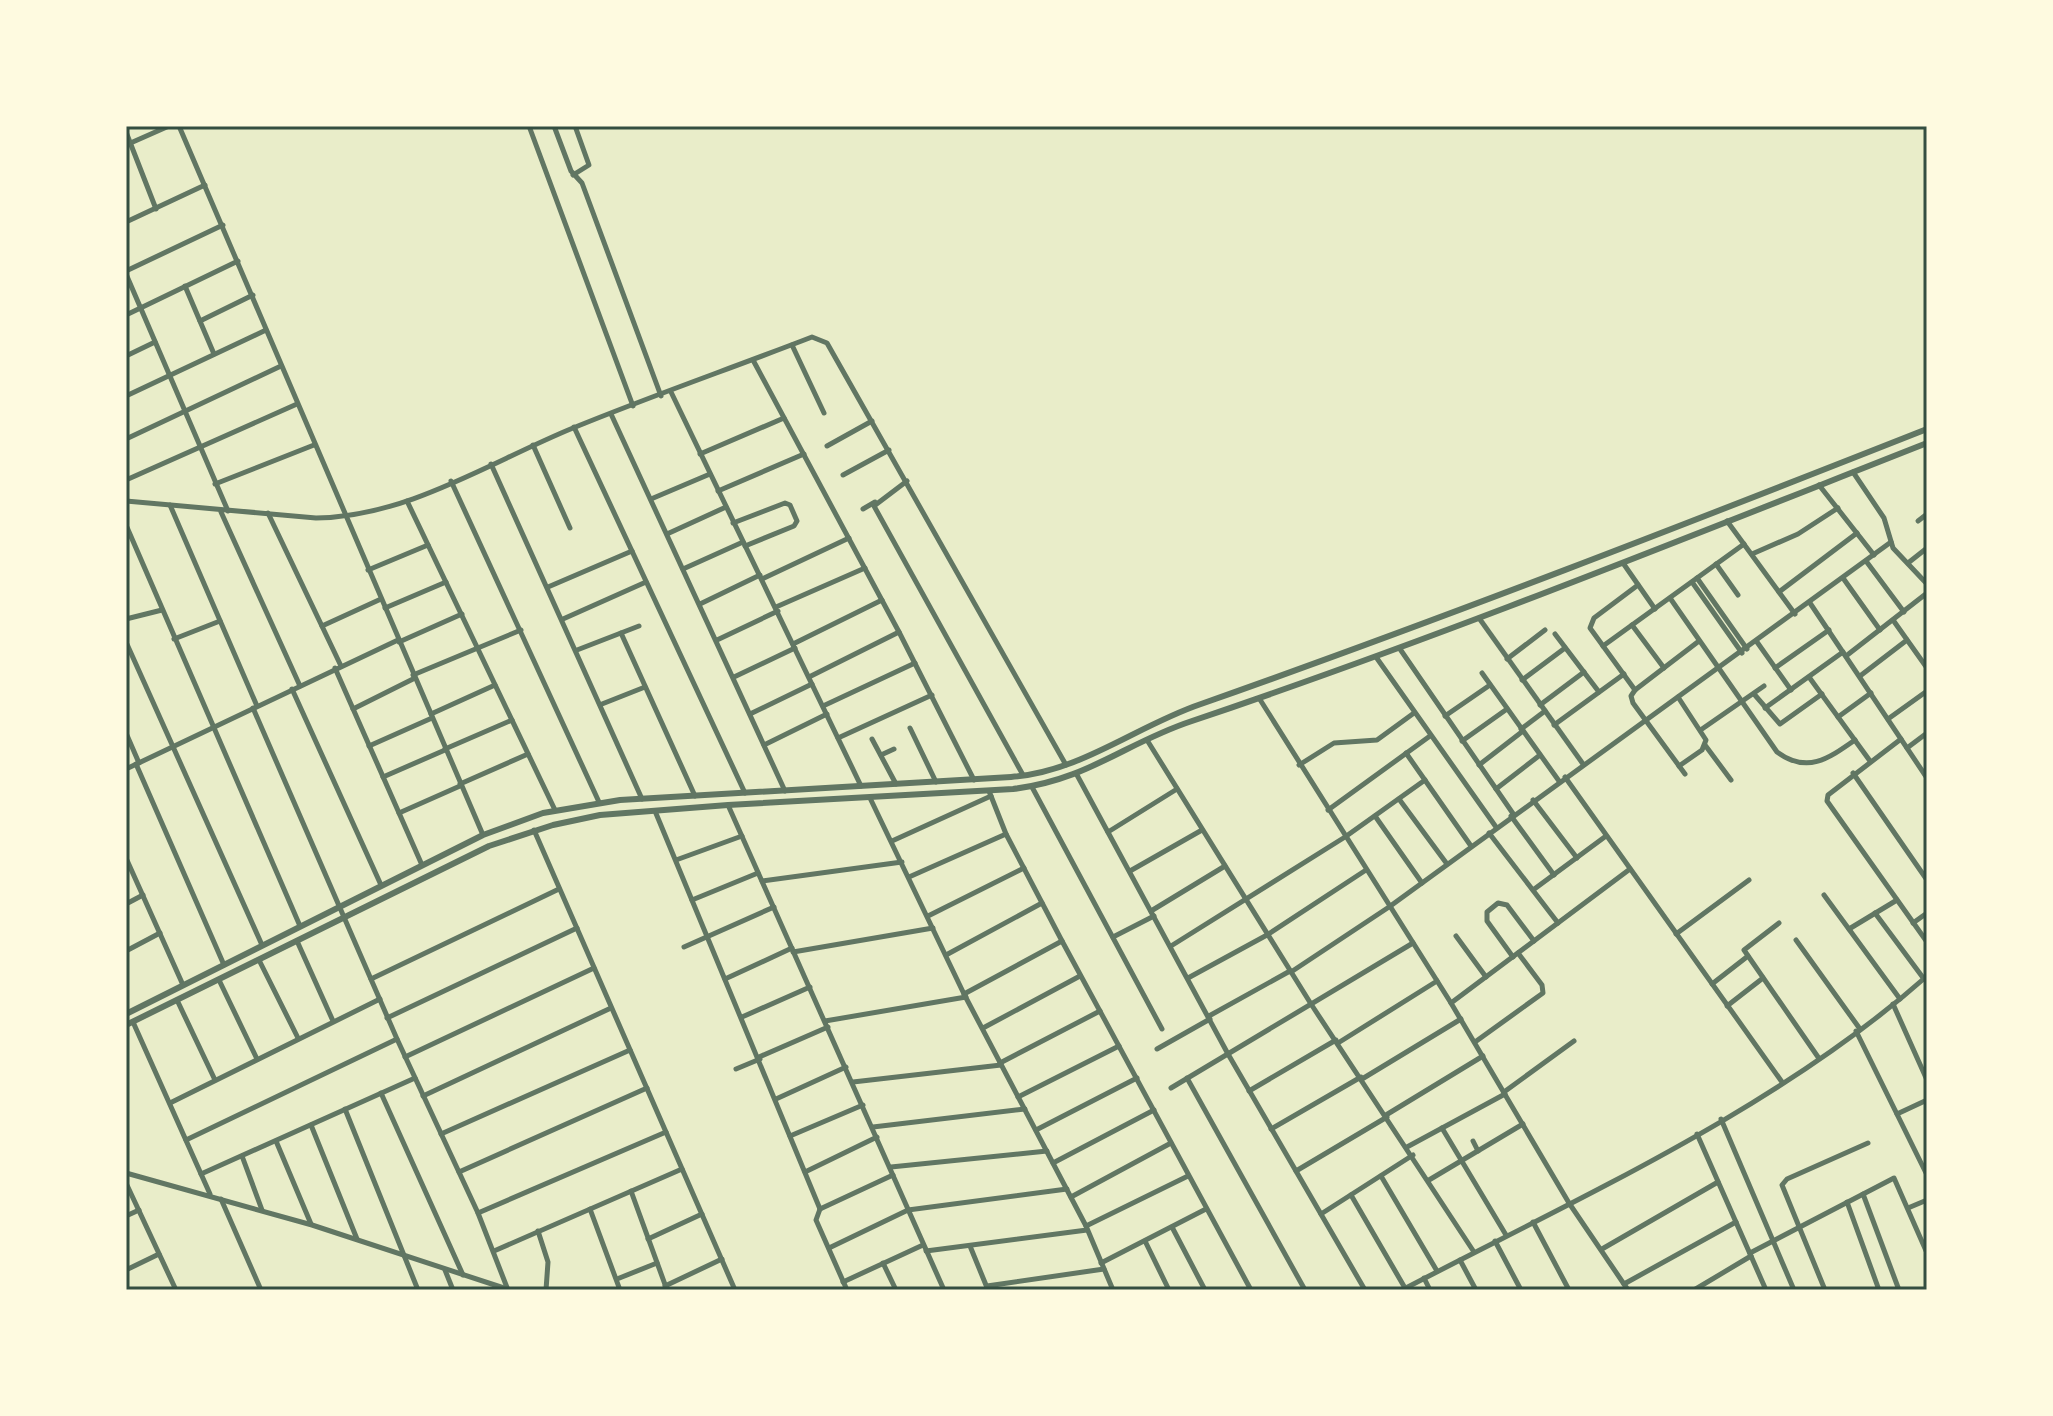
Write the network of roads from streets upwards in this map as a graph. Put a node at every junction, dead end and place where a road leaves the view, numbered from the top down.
1 (169, 126) edge
2 (179, 126) edge
3 (529, 126) edge
4 (554, 126) edge
5 (575, 126) edge
6 (126, 132) edge
7 (128, 144) edge
8 (573, 175) junction
9 (205, 185) junction
10 (156, 209) junction
11 (126, 222) edge
12 (223, 225) junction
13 (238, 261) junction
14 (126, 272) edge
15 (185, 286) junction
16 (253, 295) junction
17 (140, 308) junction
18 (126, 315) edge
19 (200, 321) junction
20 (266, 330) junction
21 (155, 342) junction
22 (792, 345) junction
23 (214, 354) junction
24 (126, 356) edge
25 (753, 360) junction
26 (281, 366) junction
27 (170, 375) junction
28 (671, 392) junction
29 (126, 396) edge
30 (661, 396) junction
31 (297, 404) junction
32 (633, 406) junction
33 (185, 411) junction
34 (824, 413) dead end
35 (611, 414) junction
36 (784, 418) junction
37 (872, 421) junction
38 (574, 427) junction
39 (1927, 429) edge
40 (126, 439) edge
41 (1927, 443) edge
42 (314, 445) junction
43 (533, 445) junction
44 (200, 446) junction
45 (827, 446) dead end
46 (889, 450) junction
47 (700, 454) junction
48 (804, 454) junction
49 (491, 464) junction
50 (1853, 472) junction
51 (710, 474) junction
52 (843, 475) dead end
53 (126, 480) edge
54 (451, 481) junction
55 (908, 481) junction
56 (215, 484) junction
57 (1819, 485) junction
58 (718, 491) junction
59 (651, 499) junction
60 (126, 501) edge
61 (407, 501) junction
62 (876, 502) junction
63 (170, 505) junction
64 (726, 507) junction
65 (1838, 508) junction
66 (863, 509) dead end
67 (225, 511) junction
68 (268, 513) junction
69 (1927, 514) edge
70 (345, 518) junction
71 (1727, 521) junction
72 (1918, 521) dead end
73 (733, 523) junction
74 (126, 525) edge
75 (570, 528) dead end
76 (1857, 533) junction
77 (667, 534) junction
78 (849, 538) junction
79 (1891, 542) junction
80 (744, 544) junction
81 (1744, 544) junction
82 (428, 545) junction
83 (1927, 548) edge
84 (632, 551) junction
85 (1751, 554) junction
86 (1874, 555) junction
87 (1866, 561) junction
88 (1623, 563) junction
89 (1908, 563) junction
90 (1716, 564) junction
91 (865, 568) junction
92 (683, 569) junction
93 (368, 570) junction
94 (761, 577) junction
95 (1843, 578) junction
96 (1694, 580) junction
97 (446, 582) junction
98 (646, 582) junction
99 (1537, 583) junction
100 (1927, 584) edge
101 (1638, 585) junction
102 (548, 587) junction
103 (1779, 592) junction
104 (1927, 593) edge
105 (1542, 594) junction
106 (1738, 595) dead end
107 (1670, 598) junction
108 (381, 599) junction
109 (882, 600) junction
110 (1810, 603) junction
111 (700, 604) junction
112 (385, 608) junction
113 (777, 609) junction
114 (1655, 609) junction
115 (162, 610) junction
116 (1904, 612) junction
117 (462, 614) junction
118 (1795, 614) junction
119 (1479, 618) junction
120 (126, 619) edge
121 (563, 619) junction
122 (1893, 620) junction
123 (220, 621) junction
124 (1632, 625) junction
125 (322, 626) junction
126 (639, 626) dead end
127 (521, 630) junction
128 (1545, 630) dead end
129 (1829, 630) junction
130 (1880, 630) junction
131 (899, 632) junction
132 (621, 633) junction
133 (1555, 634) dead end
134 (174, 639) junction
135 (717, 640) junction
136 (1907, 640) junction
137 (399, 641) junction
138 (1699, 641) junction
139 (126, 642) edge
140 (1757, 642) junction
141 (794, 646) junction
142 (1603, 646) junction
143 (1565, 648) junction
144 (478, 649) junction
145 (1400, 649) junction
146 (577, 650) junction
147 (1745, 651) junction
148 (1845, 654) junction
149 (1376, 657) junction
150 (1507, 659) junction
151 (915, 663) junction
152 (338, 667) junction
153 (1664, 668) junction
154 (1775, 668) junction
155 (1927, 668) edge
156 (1718, 669) junction
157 (1584, 672) junction
158 (1482, 673) dead end
159 (1624, 674) junction
160 (1860, 676) junction
161 (414, 677) junction
162 (734, 677) junction
163 (1809, 677) junction
164 (810, 680) junction
165 (1522, 680) junction
166 (495, 685) junction
167 (1490, 685) junction
168 (300, 686) junction
169 (1764, 686) dead end
170 (645, 687) junction
171 (292, 689) junction
172 (1635, 690) junction
173 (1791, 690) junction
174 (1927, 691) edge
175 (1599, 692) junction
176 (1871, 693) junction
177 (1754, 694) junction
178 (1822, 694) junction
179 (932, 695) junction
180 (1678, 697) junction
181 (1259, 698) junction
182 (1741, 703) junction
183 (602, 704) junction
184 (1540, 705) junction
185 (823, 706) junction
186 (255, 707) junction
187 (1765, 708) junction
188 (353, 709) junction
189 (1507, 709) junction
190 (1545, 711) junction
191 (1414, 713) junction
192 (750, 714) junction
193 (827, 714) junction
194 (431, 716) junction
195 (1445, 717) junction
196 (1838, 717) junction
197 (1888, 719) junction
198 (512, 720) junction
199 (1645, 720) junction
200 (1554, 725) junction
201 (213, 726) junction
202 (910, 728) dead end
203 (1702, 729) junction
204 (1522, 730) junction
205 (126, 733) edge
206 (1927, 733) edge
207 (1430, 736) junction
208 (838, 738) junction
209 (872, 739) dead end
210 (1901, 739) junction
211 (1147, 740) junction
212 (1855, 740) junction
213 (1462, 741) junction
214 (174, 745) junction
215 (764, 745) junction
216 (1705, 745) junction
217 (369, 746) junction
218 (1907, 748) junction
219 (445, 749) junction
220 (894, 749) dead end
221 (1406, 753) junction
222 (528, 754) junction
223 (881, 755) junction
224 (1540, 755) junction
225 (1870, 761) junction
226 (138, 764) junction
227 (1583, 764) junction
228 (1299, 765) junction
229 (1479, 765) junction
230 (1067, 766) junction
231 (1679, 766) junction
232 (126, 769) edge
233 (1853, 773) junction
234 (1685, 774) dead end
235 (1077, 775) junction
236 (1024, 776) junction
237 (383, 777) junction
238 (1927, 778) edge
239 (1562, 779) junction
240 (974, 780) junction
241 (1425, 780) junction
242 (1731, 780) dead end
243 (936, 782) junction
244 (896, 784) junction
245 (460, 785) junction
246 (861, 786) junction
247 (1032, 787) junction
248 (1177, 789) junction
249 (1496, 789) junction
250 (785, 791) junction
251 (745, 793) junction
252 (990, 794) junction
253 (695, 796) junction
254 (870, 798) junction
255 (1399, 799) junction
256 (642, 800) junction
257 (1533, 800) junction
258 (599, 802) junction
259 (728, 805) junction
260 (555, 810) junction
261 (1328, 810) junction
262 (655, 811) junction
263 (399, 813) junction
264 (1375, 816) junction
265 (1512, 816) junction
266 (1496, 827) junction
267 (534, 830) junction
268 (1202, 830) junction
269 (1108, 832) junction
270 (1489, 833) junction
271 (1006, 834) junction
272 (483, 835) junction
273 (742, 836) junction
274 (1607, 836) junction
275 (1345, 837) junction
276 (892, 841) junction
277 (1471, 846) junction
278 (1577, 858) junction
279 (676, 860) junction
280 (127, 861) edge
281 (902, 862) junction
282 (1447, 864) junction
283 (422, 865) junction
284 (1225, 866) junction
285 (1024, 868) junction
286 (1630, 869) junction
287 (1366, 870) junction
288 (1130, 871) junction
289 (758, 873) junction
290 (1554, 875) junction
291 (909, 877) junction
292 (1749, 880) dead end
293 (1927, 880) edge
294 (762, 881) junction
295 (1422, 883) junction
296 (381, 885) junction
297 (559, 889) junction
298 (1533, 890) junction
299 (143, 895) junction
300 (1824, 895) dead end
301 (692, 900) junction
302 (1246, 900) junction
303 (1897, 900) junction
304 (1042, 903) junction
305 (126, 904) edge
306 (339, 906) junction
307 (774, 907) junction
308 (1389, 907) junction
309 (1153, 913) junction
310 (1875, 913) junction
311 (1927, 913) edge
312 (928, 916) junction
313 (344, 918) junction
314 (1558, 923) junction
315 (1779, 923) dead end
316 (1913, 923) junction
317 (300, 926) junction
318 (577, 928) junction
319 (933, 928) junction
320 (1849, 929) junction
321 (160, 933) junction
322 (1676, 934) junction
323 (1267, 935) junction
324 (707, 936) junction
325 (1456, 936) dead end
326 (1113, 937) junction
327 (1796, 940) dead end
328 (297, 941) junction
329 (1062, 941) junction
330 (1534, 941) junction
331 (1927, 942) edge
332 (1413, 943) junction
333 (262, 945) junction
334 (1171, 946) junction
335 (684, 947) dead end
336 (793, 950) junction
337 (126, 951) edge
338 (946, 955) junction
339 (1516, 955) junction
340 (1748, 956) junction
341 (259, 960) junction
342 (224, 965) junction
343 (594, 968) junction
344 (1290, 972) junction
345 (1080, 976) junction
346 (1486, 977) junction
347 (1925, 977) edge
348 (1188, 978) junction
349 (1763, 978) junction
350 (371, 979) junction
351 (725, 979) junction
352 (219, 980) junction
353 (1437, 981) junction
354 (1712, 984) junction
355 (183, 985) junction
356 (810, 987) junction
357 (965, 996) junction
358 (380, 999) junction
359 (1900, 999) junction
360 (177, 1000) junction
361 (148, 1003) junction
362 (1451, 1003) junction
363 (1311, 1004) junction
364 (1893, 1004) junction
365 (1727, 1006) junction
366 (611, 1008) junction
367 (1100, 1011) junction
368 (127, 1012) edge
369 (153, 1012) junction
370 (742, 1017) junction
371 (387, 1018) junction
372 (1209, 1018) junction
373 (1461, 1019) junction
374 (333, 1021) junction
375 (129, 1024) edge
376 (826, 1024) junction
377 (983, 1028) junction
378 (1162, 1029) dead end
379 (1858, 1030) junction
380 (298, 1038) junction
381 (397, 1039) junction
382 (1574, 1041) dead end
383 (1337, 1042) junction
384 (1475, 1042) junction
385 (1119, 1046) junction
386 (1157, 1049) dead end
387 (630, 1050) junction
388 (1228, 1054) junction
389 (1483, 1056) junction
390 (405, 1057) junction
391 (1818, 1057) junction
392 (759, 1058) junction
393 (257, 1059) junction
394 (1001, 1064) junction
395 (846, 1067) junction
396 (736, 1069) dead end
397 (415, 1078) junction
398 (1137, 1078) junction
399 (1187, 1078) junction
400 (1361, 1078) junction
401 (215, 1080) junction
402 (1927, 1080) edge
403 (853, 1082) junction
404 (1782, 1082) junction
405 (647, 1088) junction
406 (1171, 1088) dead end
407 (1249, 1091) junction
408 (381, 1093) junction
409 (1505, 1093) junction
410 (423, 1096) junction
411 (1018, 1097) junction
412 (776, 1099) junction
413 (1927, 1100) edge
414 (170, 1103) junction
415 (863, 1105) junction
416 (345, 1109) junction
417 (1025, 1109) junction
418 (1154, 1110) junction
419 (1897, 1114) junction
420 (1386, 1116) junction
421 (1721, 1119) junction
422 (1523, 1124) junction
423 (311, 1125) junction
424 (873, 1127) junction
425 (1442, 1128) junction
426 (1271, 1129) junction
427 (1036, 1130) junction
428 (666, 1132) junction
429 (441, 1134) junction
430 (1697, 1134) junction
431 (790, 1136) junction
432 (877, 1137) junction
433 (186, 1140) junction
434 (276, 1141) junction
435 (1473, 1141) dead end
436 (1171, 1143) junction
437 (1868, 1143) dead end
438 (1407, 1147) junction
439 (1047, 1151) junction
440 (1478, 1151) junction
441 (1413, 1155) junction
442 (242, 1156) junction
443 (1461, 1161) junction
444 (1053, 1163) junction
445 (891, 1167) junction
446 (682, 1169) junction
447 (1296, 1171) junction
448 (459, 1172) junction
449 (805, 1172) junction
450 (126, 1173) edge
451 (201, 1174) junction
452 (893, 1175) junction
453 (1927, 1175) edge
454 (1188, 1176) junction
455 (1381, 1176) junction
456 (1429, 1180) junction
457 (1718, 1182) junction
458 (126, 1183) edge
459 (1067, 1189) junction
460 (631, 1191) junction
461 (1863, 1194) junction
462 (210, 1195) junction
463 (1351, 1195) junction
464 (1071, 1197) junction
465 (221, 1199) junction
466 (1927, 1200) edge
467 (1847, 1202) junction
468 (1569, 1203) junction
469 (1908, 1208) junction
470 (590, 1209) junction
471 (820, 1209) junction
472 (1206, 1209) junction
473 (139, 1210) junction
474 (262, 1210) junction
475 (908, 1210) junction
476 (478, 1213) junction
477 (702, 1214) junction
478 (1321, 1214) junction
479 (126, 1216) edge
480 (1533, 1222) junction
481 (1736, 1222) junction
482 (312, 1225) junction
483 (1172, 1227) junction
484 (1798, 1227) junction
485 (1087, 1228) junction
486 (538, 1231) junction
487 (1506, 1235) junction
488 (648, 1239) junction
489 (357, 1240) junction
490 (1773, 1240) junction
491 (1145, 1241) junction
492 (1495, 1241) junction
493 (970, 1246) junction
494 (1926, 1246) edge
495 (829, 1248) junction
496 (925, 1248) junction
497 (1602, 1249) junction
498 (494, 1251) junction
499 (1474, 1252) junction
500 (1927, 1253) edge
501 (159, 1254) junction
502 (1750, 1254) junction
503 (404, 1256) junction
504 (722, 1259) junction
505 (1460, 1260) junction
506 (657, 1263) junction
507 (883, 1263) junction
508 (1103, 1266) junction
509 (444, 1269) junction
510 (126, 1270) edge
511 (1437, 1271) junction
512 (464, 1276) junction
513 (1424, 1278) junction
514 (617, 1279) junction
515 (843, 1282) junction
516 (1626, 1287) edge
517 (496, 1288) edge
518 (666, 1288) edge
519 (988, 1288) edge
520 (1404, 1289) edge
521 (176, 1290) edge
522 (261, 1290) edge
523 (418, 1290) edge
524 (453, 1290) edge
525 (508, 1290) edge
526 (546, 1290) edge
527 (620, 1290) edge
528 (735, 1290) edge
529 (847, 1290) edge
530 (896, 1290) edge
531 (944, 1290) edge
532 (1113, 1290) edge
533 (1169, 1290) edge
534 (1205, 1290) edge
535 (1251, 1290) edge
536 (1305, 1290) edge
537 (1365, 1290) edge
538 (1430, 1290) edge
539 (1476, 1290) edge
540 (1521, 1290) edge
541 (1569, 1290) edge
542 (1694, 1290) edge
543 (1766, 1290) edge
544 (1794, 1290) edge
545 (1825, 1290) edge
546 (1879, 1290) edge
547 (1899, 1290) edge

1 - 7 street
2 - 9 street
3 - 32 street
4 - 8 street
5 - 8 street
6 - 7 street
7 - 10 street
8 - 30 street
9 - 10 street
9 - 12 street
10 - 11 street
12 - 13 street
12 - 14 street
13 - 15 street
13 - 16 street
14 - 17 street
15 - 17 street
15 - 19 street
16 - 19 street
16 - 20 street
17 - 18 street
17 - 21 street
19 - 23 street
20 - 23 street
20 - 26 street
21 - 24 street
21 - 27 street
22 - 25 street
22 - 34 street
22 - 37 street
23 - 27 street
25 - 28 street
25 - 36 street
26 - 31 street
26 - 33 street
27 - 29 street
27 - 33 street
28 - 30 street
28 - 47 street
30 - 32 street
31 - 42 street
31 - 44 street
32 - 35 street
33 - 40 street
33 - 44 street
35 - 38 street
35 - 59 street
36 - 47 street
36 - 48 street
37 - 45 street
37 - 46 street
38 - 43 street
38 - 84 street
39 - 99 street
41 - 50 street
42 - 56 street
42 - 70 street
43 - 49 street
43 - 75 street
44 - 53 street
44 - 56 street
46 - 52 street
46 - 55 street
47 - 51 street
48 - 58 street
48 - 78 street
49 - 54 street
49 - 102 street
50 - 57 street
50 - 79 street
51 - 58 street
51 - 59 street
54 - 61 street
54 - 127 street
55 - 62 street
55 - 230 street
56 - 67 street
57 - 65 street
57 - 71 street
58 - 64 street
59 - 77 street
60 - 63 street
61 - 70 street
61 - 82 street
62 - 66 street
62 - 236 street
63 - 67 street
63 - 123 street
64 - 73 street
64 - 77 street
65 - 76 street
65 - 85 street
67 - 68 street
67 - 168 street
68 - 70 street
68 - 125 street
69 - 72 street
70 - 93 street
71 - 81 street
71 - 88 street
73 - 80 street
73 - 80 street
74 - 115 street
76 - 86 street
76 - 103 street
77 - 92 street
78 - 91 street
78 - 94 street
79 - 86 street
79 - 89 street
80 - 92 street
80 - 94 street
81 - 85 street
81 - 90 street
82 - 93 street
82 - 97 street
83 - 89 street
84 - 98 street
84 - 102 street
85 - 103 street
86 - 87 street
87 - 95 street
87 - 116 street
88 - 101 street
88 - 105 street
89 - 100 street
90 - 96 street
90 - 106 street
91 - 109 street
91 - 113 street
92 - 111 street
93 - 108 street
94 - 111 street
94 - 113 street
95 - 110 street
95 - 130 street
96 - 107 street
96 - 147 street
97 - 112 street
97 - 117 street
98 - 121 street
98 - 251 street
99 - 105 street
99 - 230 street
101 - 114 street
101 - 142 street
102 - 121 street
103 - 118 street
104 - 116 street
105 - 119 street
107 - 114 street
107 - 138 street
108 - 112 street
108 - 125 street
109 - 131 street
109 - 141 street
110 - 118 street
110 - 129 street
111 - 135 street
112 - 137 street
113 - 135 street
113 - 141 street
114 - 124 street
115 - 120 street
115 - 134 street
116 - 122 street
117 - 137 street
117 - 144 street
118 - 140 street
119 - 145 street
119 - 150 street
121 - 146 street
122 - 130 street
122 - 136 street
123 - 134 street
123 - 186 street
124 - 142 street
124 - 153 street
125 - 152 street
126 - 132 street
127 - 144 street
127 - 258 street
128 - 150 street
129 - 148 street
129 - 154 street
130 - 148 street
131 - 151 street
131 - 164 street
132 - 146 street
132 - 170 street
133 - 143 street
134 - 201 street
135 - 162 street
136 - 155 street
136 - 160 street
137 - 152 street
137 - 161 street
138 - 153 street
138 - 156 street
139 - 214 street
140 - 147 street
140 - 154 street
141 - 162 street
141 - 164 street
142 - 159 street
143 - 157 street
143 - 165 street
144 - 161 street
144 - 166 street
145 - 149 street
145 - 195 street
146 - 183 street
147 - 156 street
148 - 160 street
148 - 163 street
149 - 181 street
149 - 191 street
150 - 165 street
151 - 179 street
151 - 185 street
152 - 168 street
152 - 188 street
153 - 172 street
154 - 173 street
156 - 180 street
156 - 182 street
157 - 175 street
157 - 184 street
158 - 167 street
159 - 172 street
159 - 175 street
160 - 176 street
161 - 188 street
161 - 194 street
162 - 192 street
163 - 173 street
163 - 178 street
164 - 185 street
164 - 192 street
165 - 184 street
166 - 194 street
166 - 198 street
167 - 189 street
167 - 195 street
168 - 171 street
169 - 177 street
170 - 183 street
170 - 253 street
171 - 186 street
171 - 296 street
172 - 199 street
173 - 187 street
174 - 197 street
175 - 200 street
176 - 196 street
176 - 197 street
177 - 182 street
177 - 187 street
178 - 187 street
178 - 196 street
179 - 208 street
179 - 240 street
180 - 199 street
180 - 203 street
181 - 211 street
181 - 228 street
182 - 203 street
182 - 212 street
183 - 256 street
184 - 190 street
185 - 193 street
186 - 201 street
186 - 306 street
188 - 217 street
189 - 204 street
189 - 213 street
190 - 200 street
190 - 204 street
191 - 207 street
191 - 228 street
192 - 215 street
193 - 208 street
193 - 215 street
194 - 217 street
194 - 219 street
195 - 213 street
196 - 212 street
197 - 210 street
198 - 219 street
198 - 222 street
199 - 227 street
199 - 231 street
200 - 227 street
201 - 214 street
201 - 317 street
202 - 243 street
203 - 216 street
204 - 224 street
204 - 229 street
205 - 226 street
206 - 218 street
207 - 221 street
207 - 266 street
208 - 246 street
209 - 223 street
210 - 218 street
210 - 225 street
211 - 235 street
211 - 248 street
212 - 225 street
213 - 229 street
214 - 226 street
214 - 333 street
215 - 250 street
216 - 231 street
216 - 242 street
217 - 237 street
218 - 238 street
219 - 237 street
219 - 245 street
220 - 223 street
221 - 241 street
221 - 261 street
222 - 245 street
222 - 260 street
223 - 244 street
224 - 239 street
224 - 249 street
225 - 233 street
226 - 232 street
226 - 342 street
227 - 239 street
228 - 261 street
229 - 249 street
230 - 236 street
231 - 234 street
233 - 293 street
233 - 303 street
235 - 247 street
235 - 269 street
236 - 240 street
237 - 263 street
239 - 257 street
239 - 274 street
240 - 243 street
241 - 255 street
241 - 277 street
243 - 244 street
244 - 246 street
245 - 263 street
245 - 272 street
246 - 250 street
247 - 252 street
247 - 326 street
248 - 268 street
248 - 269 street
249 - 265 street
250 - 251 street
251 - 253 street
252 - 254 street
252 - 271 street
252 - 276 street
253 - 256 street
254 - 259 street
254 - 276 street
255 - 264 street
255 - 282 street
256 - 258 street
257 - 265 street
257 - 278 street
258 - 260 street
259 - 262 street
259 - 273 street
260 - 272 street
261 - 275 street
262 - 267 street
262 - 279 street
263 - 283 street
264 - 275 street
264 - 295 street
265 - 266 street
265 - 290 street
266 - 270 street
267 - 297 street
267 - 313 street
268 - 284 street
268 - 288 street
269 - 288 street
270 - 277 street
270 - 298 street
271 - 285 street
271 - 291 street
272 - 283 street
273 - 279 street
273 - 289 street
274 - 278 street
274 - 286 street
275 - 287 street
275 - 302 street
276 - 281 street
277 - 282 street
278 - 290 street
279 - 301 street
280 - 299 street
281 - 291 street
281 - 294 street
282 - 295 street
283 - 296 street
284 - 302 street
284 - 309 street
285 - 304 street
285 - 312 street
286 - 314 street
286 - 322 street
287 - 308 street
287 - 323 street
288 - 309 street
289 - 294 street
289 - 301 street
290 - 298 street
291 - 312 street
292 - 322 street
294 - 307 street
295 - 308 street
296 - 306 street
297 - 318 street
297 - 350 street
298 - 314 street
299 - 305 street
299 - 321 street
300 - 320 street
301 - 324 street
302 - 323 street
302 - 334 street
303 - 310 street
303 - 316 street
304 - 329 street
304 - 338 street
306 - 313 street
306 - 317 street
307 - 324 street
307 - 336 street
308 - 332 street
308 - 344 street
309 - 326 street
309 - 334 street
310 - 320 street
310 - 347 street
311 - 316 street
312 - 319 street
313 - 328 street
313 - 350 street
314 - 330 street
315 - 340 street
316 - 331 street
317 - 333 street
318 - 343 street
318 - 371 street
319 - 336 street
319 - 338 street
320 - 359 street
321 - 337 street
321 - 355 street
322 - 354 street
323 - 344 street
323 - 348 street
324 - 335 street
324 - 351 street
325 - 346 street
326 - 378 street
327 - 379 street
328 - 341 street
328 - 374 street
329 - 345 street
329 - 357 street
330 - 339 street
330 - 339 street
332 - 353 street
332 - 363 street
333 - 342 street
334 - 348 street
336 - 351 street
336 - 356 street
338 - 357 street
339 - 346 street
339 - 384 street
340 - 349 street
340 - 354 street
341 - 352 street
341 - 380 street
342 - 355 street
343 - 366 street
343 - 390 street
344 - 363 street
344 - 372 street
345 - 367 street
345 - 377 street
346 - 362 street
347 - 359 street
348 - 372 street
349 - 365 street
349 - 391 street
350 - 358 street
351 - 370 street
352 - 360 street
352 - 393 street
353 - 362 street
353 - 383 street
354 - 365 street
355 - 361 street
356 - 370 street
356 - 376 street
357 - 376 street
357 - 377 street
358 - 371 street
358 - 374 street
359 - 364 street
360 - 369 street
360 - 401 street
361 - 368 street
361 - 369 street
362 - 373 street
363 - 383 street
363 - 388 street
364 - 379 street
364 - 402 street
365 - 404 street
366 - 387 street
366 - 410 street
367 - 385 street
367 - 394 street
369 - 375 street
370 - 392 street
371 - 381 street
372 - 386 street
372 - 388 street
373 - 384 street
373 - 400 street
374 - 380 street
375 - 414 street
376 - 392 street
376 - 395 street
377 - 394 street
379 - 391 street
379 - 419 street
380 - 393 street
381 - 390 street
381 - 433 street
382 - 409 street
383 - 400 street
383 - 407 street
384 - 389 street
385 - 398 street
385 - 411 street
387 - 405 street
387 - 429 street
388 - 399 street
388 - 407 street
389 - 409 street
389 - 420 street
390 - 397 street
391 - 404 street
392 - 396 street
392 - 412 street
393 - 401 street
394 - 403 street
394 - 411 street
395 - 403 street
395 - 412 street
397 - 408 street
397 - 410 street
398 - 418 street
398 - 427 street
399 - 406 street
399 - 536 street
400 - 420 street
400 - 426 street
401 - 414 street
403 - 415 street
404 - 421 street
405 - 428 street
405 - 448 street
407 - 426 street
408 - 416 street
408 - 512 street
409 - 422 street
409 - 425 street
410 - 429 street
411 - 417 street
412 - 431 street
413 - 419 street
414 - 433 street
415 - 424 street
415 - 431 street
416 - 423 street
416 - 503 street
417 - 424 street
417 - 427 street
418 - 436 street
418 - 444 street
419 - 453 street
420 - 438 street
420 - 447 street
421 - 430 street
421 - 490 street
422 - 440 street
422 - 468 street
423 - 434 street
423 - 489 street
424 - 432 street
425 - 438 street
425 - 443 street
426 - 447 street
427 - 439 street
428 - 446 street
428 - 476 street
429 - 448 street
430 - 457 street
430 - 468 street
431 - 449 street
432 - 445 street
432 - 449 street
433 - 451 street
434 - 442 street
434 - 482 street
435 - 440 street
436 - 454 street
436 - 464 street
437 - 484 street
438 - 441 street
439 - 444 street
439 - 445 street
440 - 443 street
441 - 455 street
441 - 456 street
442 - 451 street
442 - 474 street
443 - 456 street
443 - 487 street
444 - 459 street
445 - 452 street
446 - 460 street
446 - 477 street
447 - 478 street
448 - 476 street
449 - 471 street
450 - 462 street
451 - 462 street
452 - 471 street
452 - 475 street
454 - 472 street
454 - 485 street
455 - 463 street
455 - 511 street
456 - 499 street
457 - 481 street
457 - 497 street
458 - 473 street
459 - 464 street
459 - 475 street
460 - 470 street
460 - 488 street
461 - 467 street
461 - 469 street
461 - 547 street
462 - 465 street
463 - 478 street
463 - 520 street
464 - 485 street
465 - 474 street
465 - 522 street
466 - 469 street
467 - 484 street
467 - 546 street
468 - 480 street
468 - 497 street
469 - 494 street
470 - 486 street
470 - 514 street
471 - 495 street
472 - 483 street
472 - 535 street
473 - 479 street
473 - 501 street
474 - 482 street
475 - 495 street
475 - 496 street
476 - 498 street
477 - 488 street
477 - 504 street
478 - 537 street
480 - 487 street
480 - 541 street
481 - 502 street
481 - 516 street
482 - 489 street
483 - 491 street
483 - 534 street
484 - 490 street
484 - 545 street
485 - 493 street
485 - 508 street
486 - 498 street
486 - 526 street
487 - 492 street
488 - 506 street
489 - 503 street
490 - 502 street
490 - 544 street
491 - 508 street
491 - 533 street
492 - 499 street
492 - 540 street
493 - 496 street
493 - 519 street
494 - 500 street
495 - 515 street
496 - 507 street
496 - 531 street
497 - 516 street
498 - 525 street
499 - 505 street
501 - 510 street
501 - 521 street
502 - 542 street
502 - 543 street
503 - 509 street
503 - 523 street
504 - 518 street
504 - 528 street
505 - 511 street
505 - 539 street
506 - 514 street
506 - 518 street
507 - 515 street
507 - 530 street
508 - 519 street
508 - 532 street
509 - 512 street
509 - 524 street
511 - 513 street
512 - 517 street
513 - 520 street
513 - 538 street
514 - 527 street
515 - 529 street
517 - 525 street

